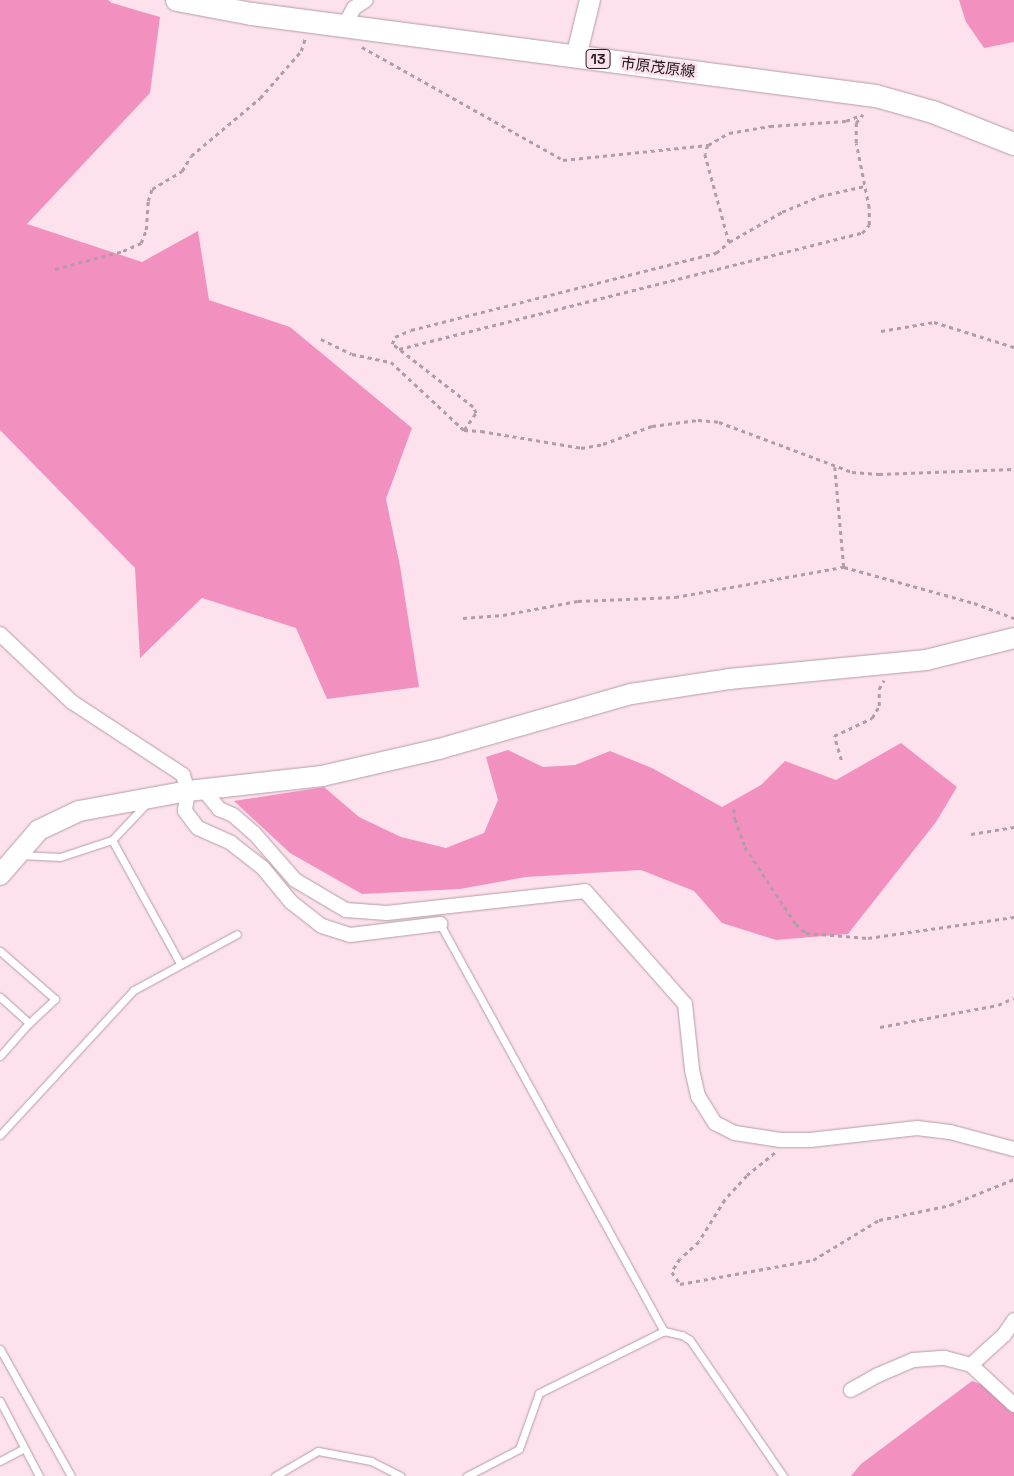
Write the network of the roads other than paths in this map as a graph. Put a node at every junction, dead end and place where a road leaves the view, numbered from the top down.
1 (176, 0) edge
2 (366, 0) edge
3 (590, 0) edge
4 (349, 27) junction
5 (576, 56) junction
6 (1014, 144) edge
7 (0, 634) edge
8 (1014, 638) edge
9 (195, 790) junction
10 (150, 800) junction
11 (112, 840) junction
12 (16, 854) junction
13 (0, 875) edge
14 (440, 924) joint
15 (237, 934) dead end
16 (0, 951) edge
17 (180, 963) junction
18 (0, 997) edge
19 (29, 1023) junction
20 (0, 1056) edge
21 (0, 1135) edge
22 (1014, 1149) edge
23 (1014, 1320) edge
24 (664, 1331) junction
25 (0, 1349) edge
26 (972, 1365) junction
27 (852, 1390) dead end
28 (0, 1401) edge
29 (1014, 1405) edge
30 (24, 1448) junction
31 (0, 1461) edge
32 (39, 1476) edge
33 (71, 1476) edge
34 (274, 1476) edge
35 (400, 1476) edge
36 (467, 1476) edge
37 (783, 1476) edge

1 - 4 main road, 市原茂原線 / 13
2 - 4 street
3 - 5 street
4 - 5 main road, 市原茂原線 / 13
5 - 6 main road, 市原茂原線 / 13
7 - 9 street
8 - 9 street
9 - 10 street
9 - 14 street
9 - 22 street
10 - 11 lane
10 - 12 street
11 - 12 lane
11 - 17 lane
12 - 13 street
14 - 24 lane
15 - 17 lane
16 - 19 lane
17 - 21 lane
18 - 19 lane
19 - 20 lane
23 - 26 street
24 - 36 lane
24 - 37 lane
25 - 33 lane
26 - 27 street
26 - 29 street
28 - 30 lane
30 - 31 lane
30 - 32 lane
34 - 35 lane

